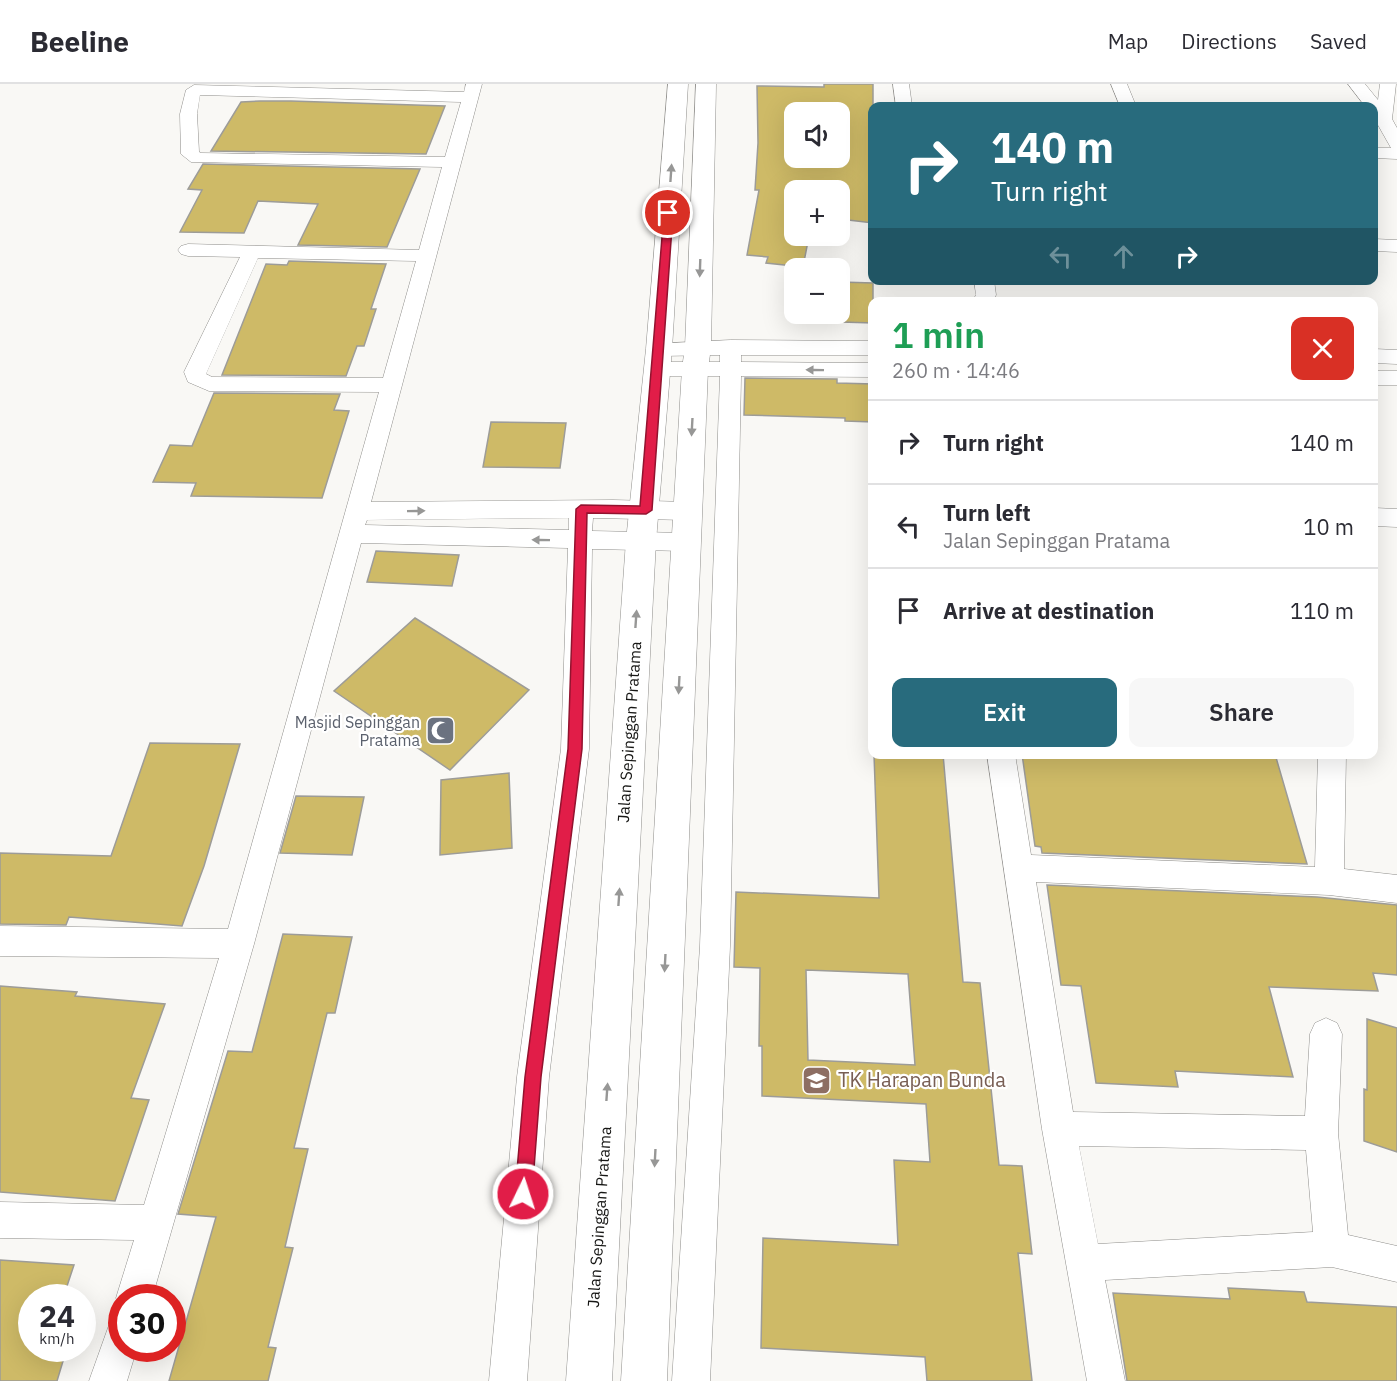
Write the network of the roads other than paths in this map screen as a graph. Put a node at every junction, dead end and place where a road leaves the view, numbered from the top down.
1 (678, 84) edge
2 (706, 84) edge
3 (901, 84) edge
4 (1119, 84) edge
5 (1356, 84) edge
6 (1388, 84) edge
7 (194, 87) edge
8 (472, 90) edge
9 (903, 102) edge
10 (1126, 102) edge
11 (1370, 102) edge
12 (1378, 112) edge
13 (1384, 119) junction
14 (1397, 145) edge
15 (1378, 153) edge
16 (1397, 154) edge
17 (453, 162) junction
18 (1378, 245) edge
19 (1397, 246) edge
20 (188, 250) dead end
21 (251, 253) junction
22 (427, 256) junction
23 (868, 348) edge
24 (1378, 356) edge
25 (1397, 357) edge
26 (713, 358) junction
27 (658, 359) junction
28 (868, 370) edge
29 (1378, 378) edge
30 (1397, 378) edge
31 (393, 385) junction
32 (581, 509) junction
33 (1378, 517) edge
34 (1397, 518) edge
35 (355, 523) junction
36 (644, 525) junction
37 (687, 527) junction
38 (579, 541) junction
39 (1001, 759) edge
40 (1332, 759) edge
41 (1019, 868) junction
42 (1329, 880) junction
43 (1397, 889) edge
44 (0, 941) edge
45 (239, 944) junction
46 (1326, 1034) dead end
47 (1059, 1129) junction
48 (1321, 1133) junction
49 (0, 1220) edge
50 (158, 1223) junction
51 (1332, 1250) junction
52 (1085, 1263) junction
53 (1397, 1264) edge
54 (138, 1284) edge
55 (114, 1362) edge
56 (108, 1381) edge
57 (508, 1381) edge
58 (589, 1381) edge
59 (644, 1381) edge
60 (691, 1381) edge
61 (1106, 1381) edge

27 -> 1 street, Jalan Sepinggan Pratama
2 -> 26 street
3 - 9 street
4 - 10 street
5 - 11 street
6 - 13 street
7 - 8 street
7 - 17 street
8 - 17 street
12 - 13 street
13 - 14 street
15 - 16 street
17 - 22 street
18 - 19 street
20 - 21 street
21 - 22 street
21 - 31 street
22 - 31 street
23 - 26 street
24 - 25 street
26 - 27 street
28 -> 26 street
26 -> 37 street
26 - 60 street
27 - 36 street, Jalan Sepinggan Pratama
29 - 30 street
31 - 35 street
35 -> 32 street
32 - 36 street
32 - 38 street
33 - 34 street
38 -> 35 street
35 - 45 street
36 - 37 street
36 - 38 street
58 -> 36 street, Jalan Sepinggan Pratama
37 -> 59 street
38 - 57 street
39 - 41 street
40 - 42 street
41 - 42 street
41 - 47 street
42 - 43 street
44 - 45 street
45 - 50 street
46 - 48 street
47 - 48 street
47 - 52 street
48 - 51 street
49 - 50 street
50 - 54 street
51 - 52 street
51 - 53 street
52 - 61 street
55 - 56 street

